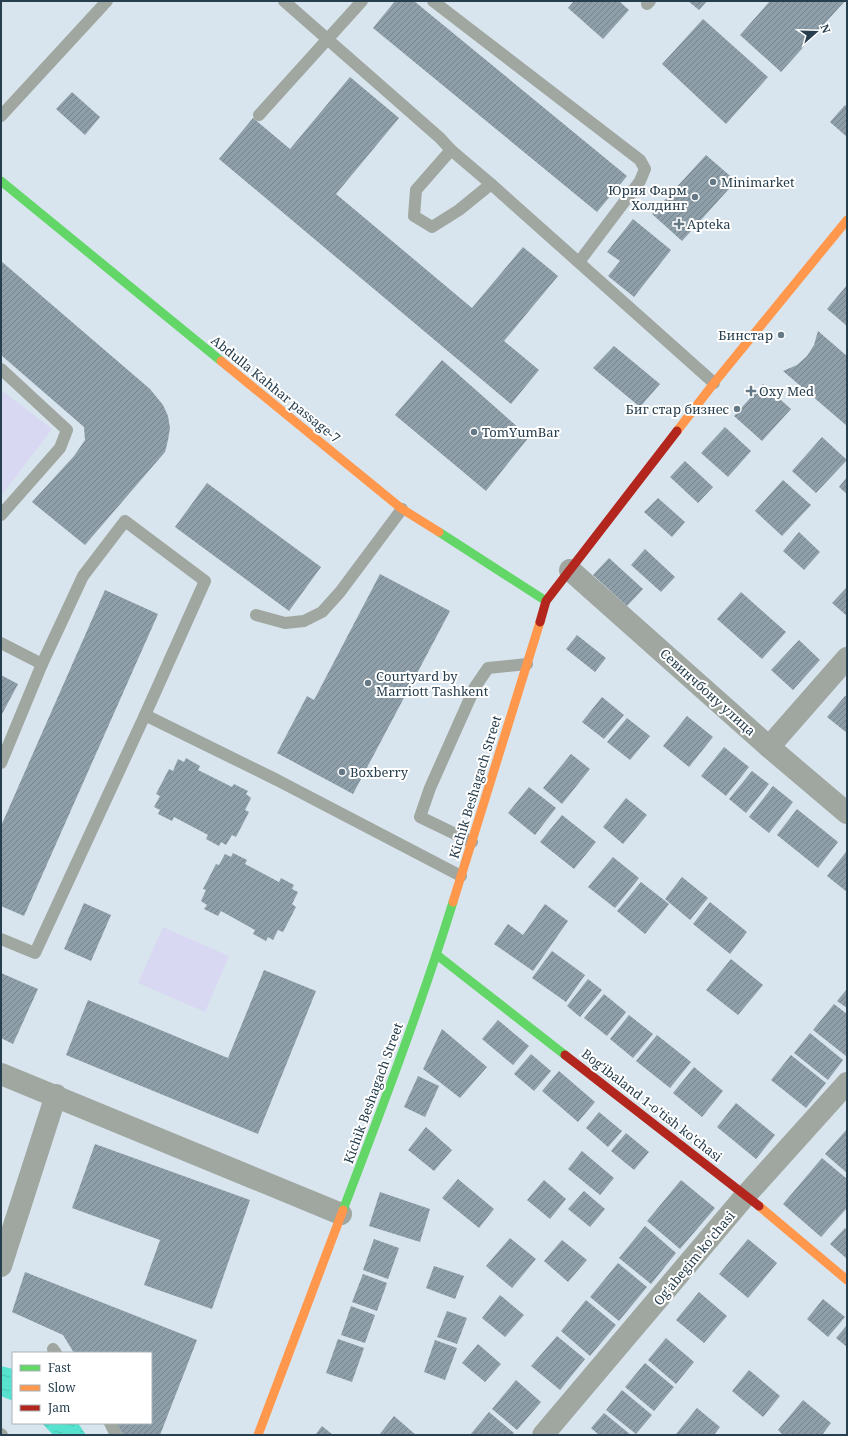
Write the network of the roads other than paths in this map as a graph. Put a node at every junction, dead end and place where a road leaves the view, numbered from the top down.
1 (107, 1) edge
2 (284, 1) edge
3 (362, 1) edge
4 (434, 1) edge
5 (328, 39) junction
6 (259, 115) dead end
7 (1, 116) edge
8 (451, 150) junction
9 (1, 181) edge
10 (492, 184) junction
11 (847, 220) edge
12 (579, 262) junction
13 (1, 369) edge
14 (714, 382) junction
15 (402, 509) junction
16 (1, 515) edge
17 (570, 570) junction
18 (546, 601) junction
19 (256, 615) dead end
20 (1, 643) edge
21 (847, 658) edge
22 (42, 664) junction
23 (527, 664) junction
24 (145, 715) junction
25 (769, 747) junction
26 (1, 762) edge
27 (847, 813) edge
28 (472, 842) junction
29 (462, 876) junction
30 (1, 940) edge
31 (437, 955) junction
32 (1, 1074) edge
33 (847, 1083) edge
34 (56, 1095) junction
35 (746, 1195) junction
36 (341, 1214) junction
37 (1, 1266) edge
38 (847, 1280) edge
39 (110, 1424) edge
40 (116, 1435) edge
41 (258, 1435) edge
42 (544, 1435) edge

1 - 7 lane
2 - 5 lane
3 - 5 lane
4 - 12 lane
5 - 6 lane
5 - 8 lane
8 - 10 lane
8 - 10 lane
9 - 15 street, Abdulla Kahhar passage-7
10 - 12 lane
11 - 14 street, Kichik Beshagach Street
12 - 14 lane
13 - 16 lane
14 - 17 street, Kichik Beshagach Street
15 - 18 street, Abdulla Kahhar passage-7
15 - 19 lane
17 - 18 street, Kichik Beshagach Street
17 - 25 street, Севинчбону улица
18 - 23 street, Kichik Beshagach Street
20 - 22 lane
21 - 25 street
22 - 24 lane
22 - 26 lane
23 - 28 street, Kichik Beshagach Street
23 - 28 lane
24 - 29 lane
24 - 30 lane
25 - 27 street, Севинчбону улица
28 - 29 street, Kichik Beshagach Street
29 - 31 street, Kichik Beshagach Street
31 - 35 street, Bog'ibaland 1-o'tish ko'chasi
31 - 36 street, Kichik Beshagach Street
32 - 34 street
33 - 35 street, Og'abegim ko'chasi
34 - 36 street
34 - 37 street
35 - 38 street, Bog'ibaland 1-o'tish ko'chasi
35 - 42 street, Og'abegim ko'chasi
36 - 41 street, Kichik Beshagach Street
39 - 40 lane

